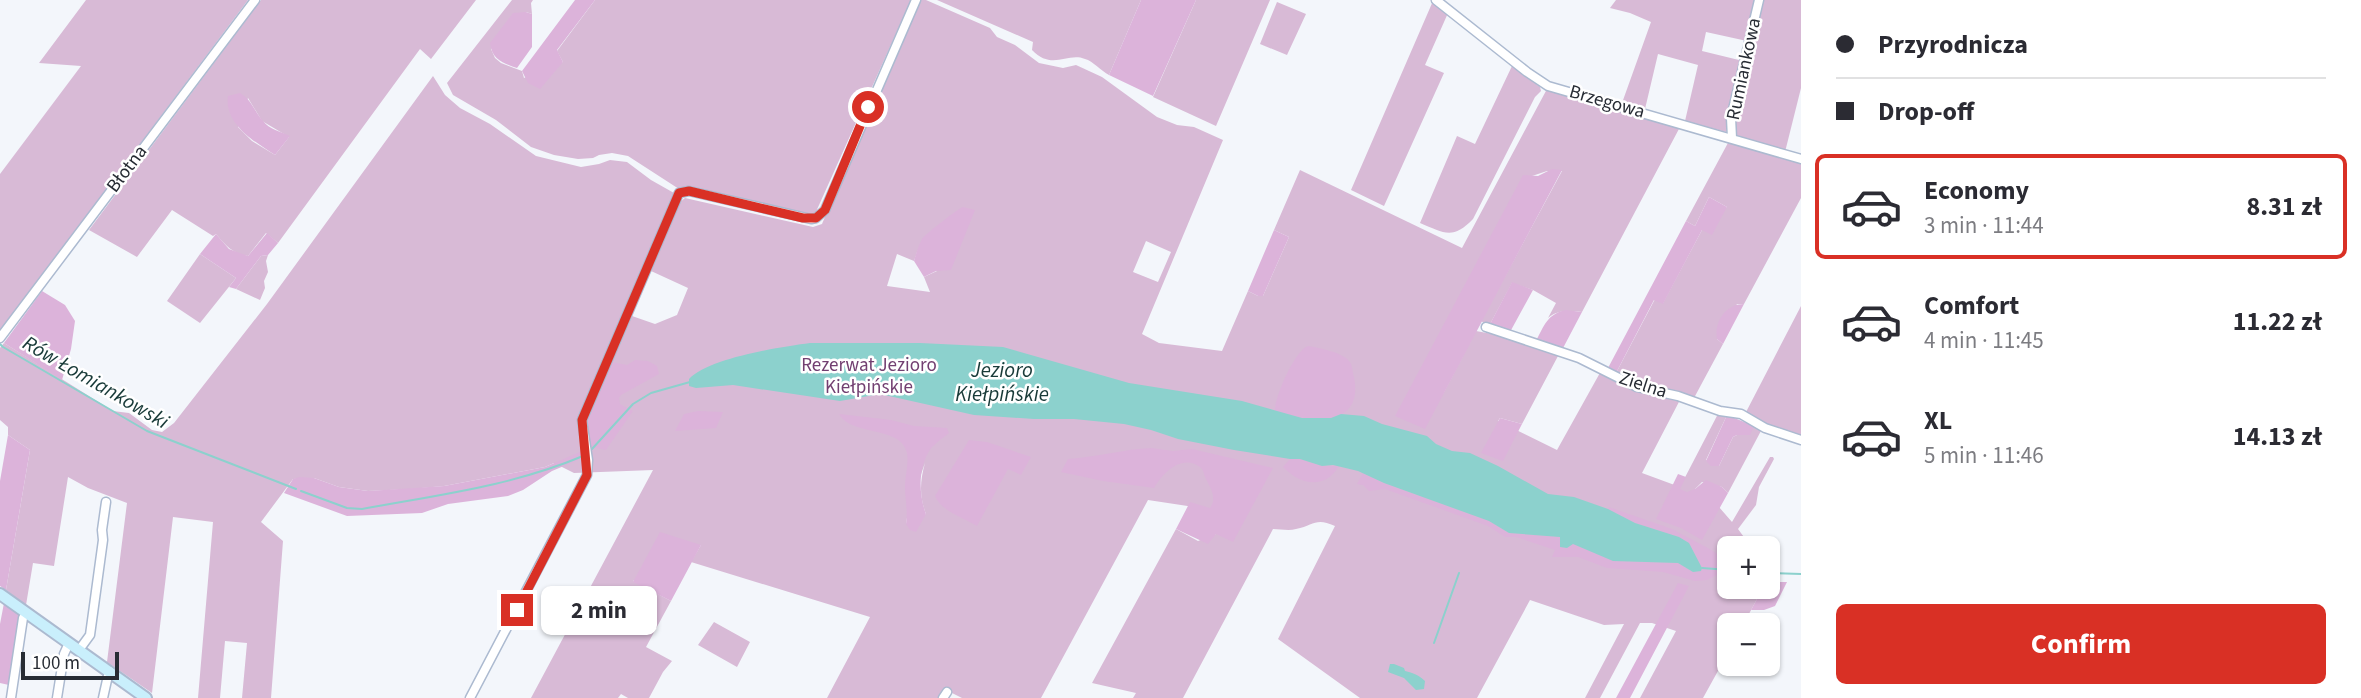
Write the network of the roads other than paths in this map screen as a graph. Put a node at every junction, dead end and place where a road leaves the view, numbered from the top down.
1 (255, 0) edge
2 (916, 0) edge
3 (1436, 0) edge
4 (1759, 0) edge
5 (1732, 138) junction
6 (1801, 159) edge
7 (1486, 327) dead end
8 (0, 338) edge
9 (1801, 440) edge
10 (106, 502) dead end
11 (0, 594) edge
12 (26, 613) junction
13 (69, 643) junction
14 (79, 650) junction
15 (109, 671) junction
16 (10, 698) edge
17 (57, 698) edge
18 (103, 698) edge
19 (146, 698) edge
20 (470, 698) edge

1 - 8 street, Błotna
2 - 20 street
3 - 5 street, Brzegowa
4 - 5 street, Rumiankowa
5 - 6 street, Brzegowa
7 - 9 street, Zielna
10 - 14 street
11 - 12 street
12 - 13 street
12 - 16 street
13 - 14 street
13 - 17 street
14 - 15 street
15 - 18 street
15 - 19 street

